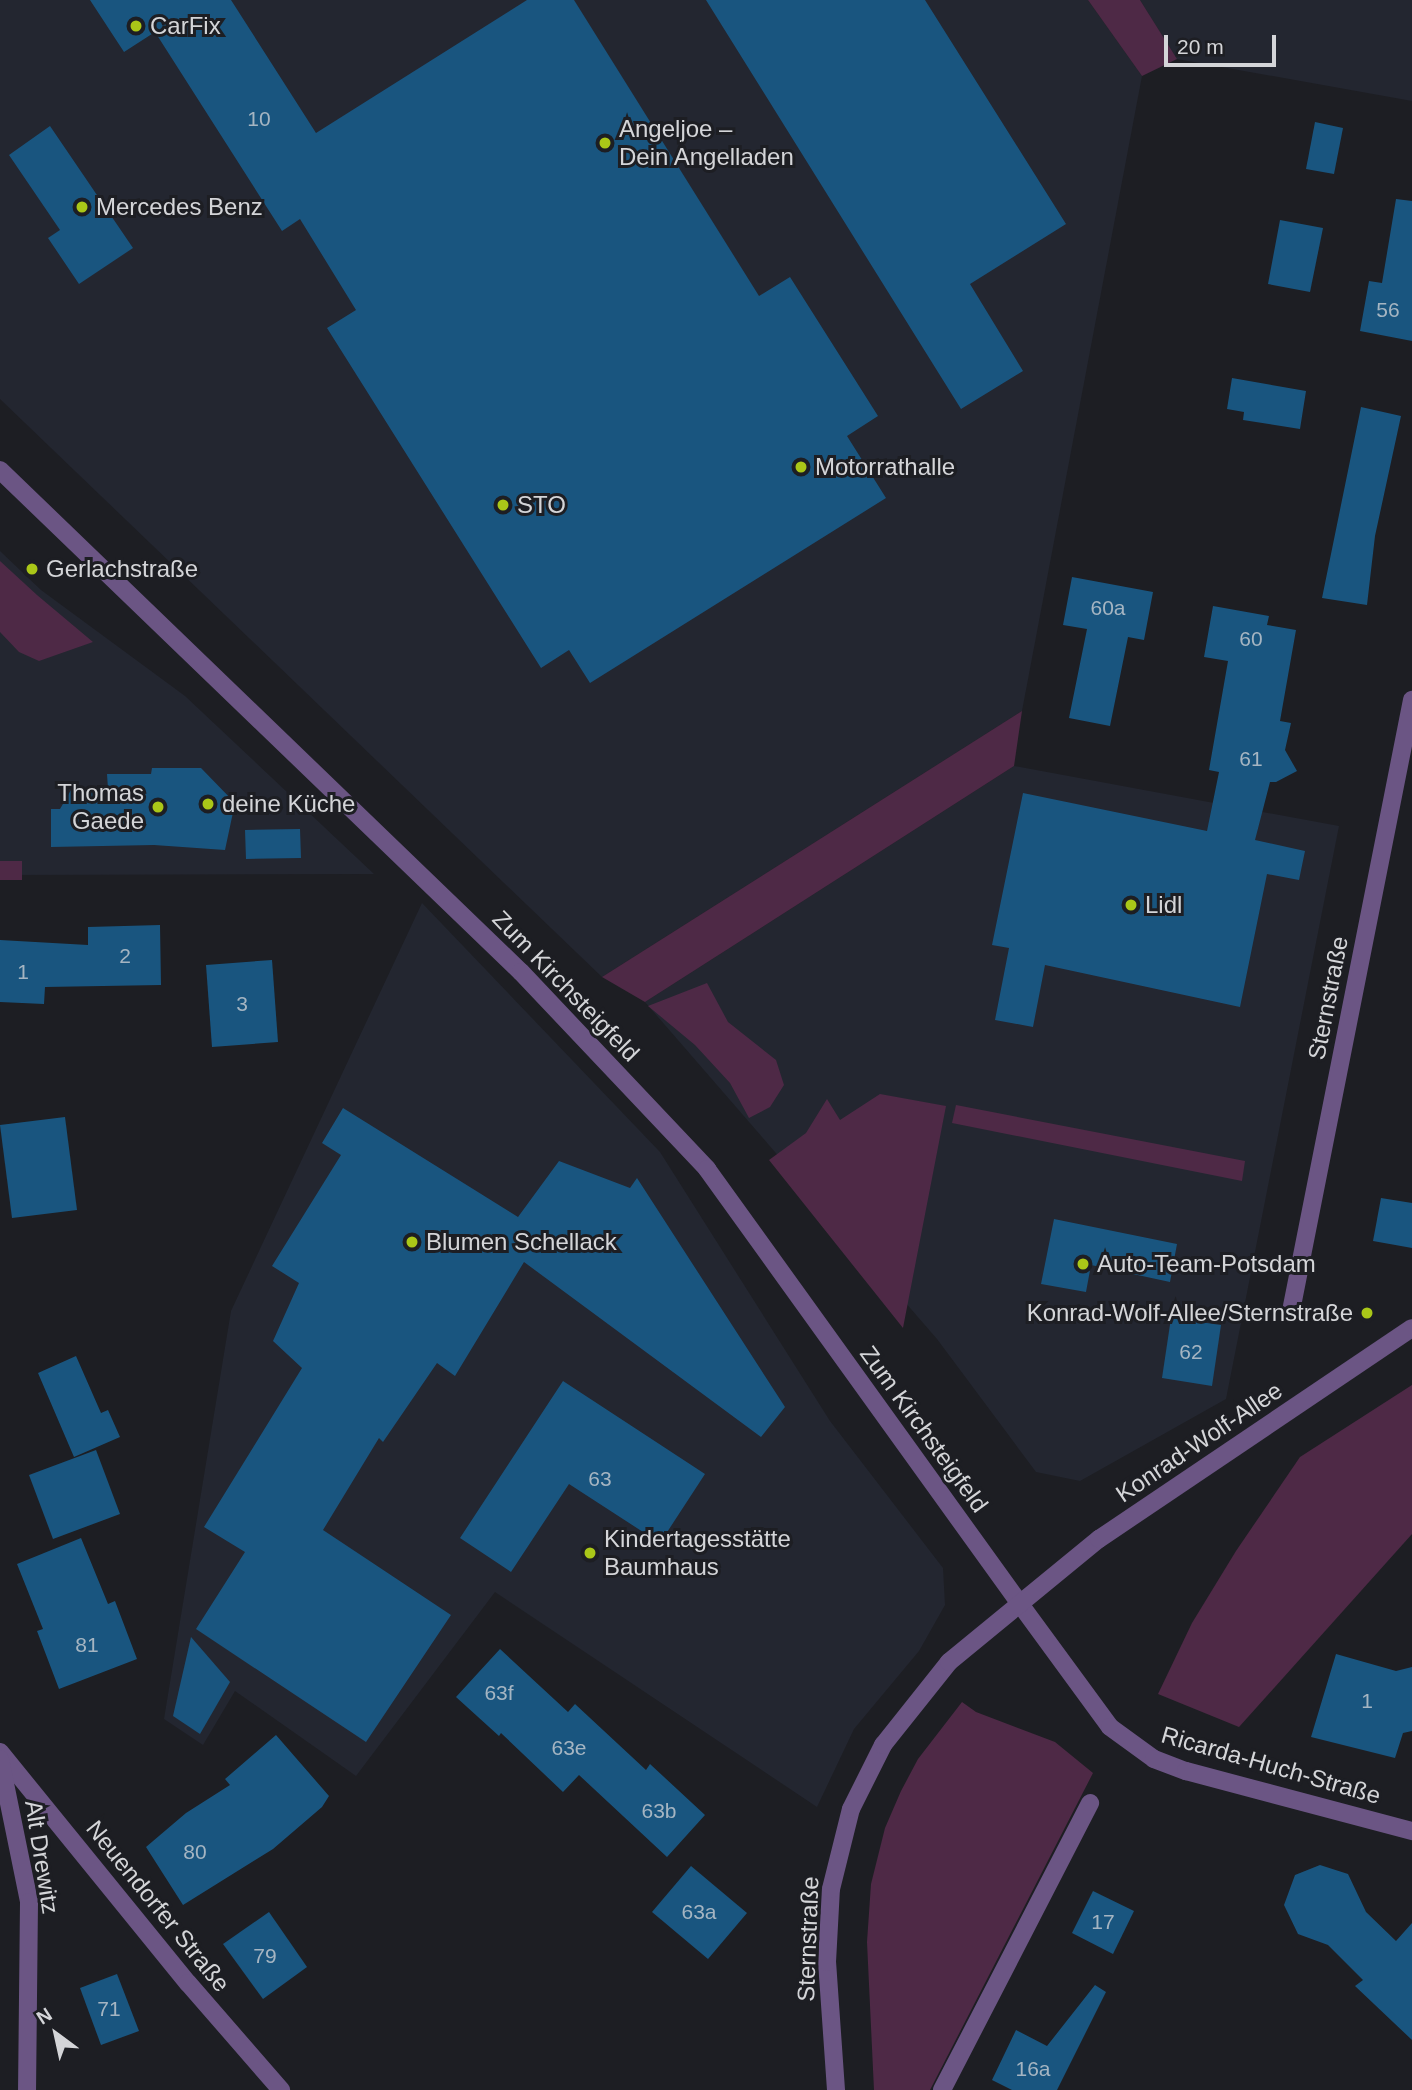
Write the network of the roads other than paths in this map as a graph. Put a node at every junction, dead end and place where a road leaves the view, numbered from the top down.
1 (0, 470) edge
2 (1412, 700) edge
3 (1292, 1306) dead end
4 (1412, 1328) edge
5 (1020, 1604) junction
6 (0, 1752) edge
7 (0, 1759) edge
8 (1090, 1803) dead end
9 (1412, 1831) edge
10 (27, 2090) edge
11 (281, 2090) edge
12 (836, 2090) edge
13 (942, 2090) edge

1 - 5 street, Zum Kirchsteigfeld
2 - 3 street, Sternstraße
4 - 5 street, Konrad-Wolf-Allee
5 - 9 street, Ricarda-Huch-Straße
5 - 12 street, Sternstraße
6 - 11 street, Neuendorfer Straße
7 - 10 street, Alt Drewitz
8 - 13 street

